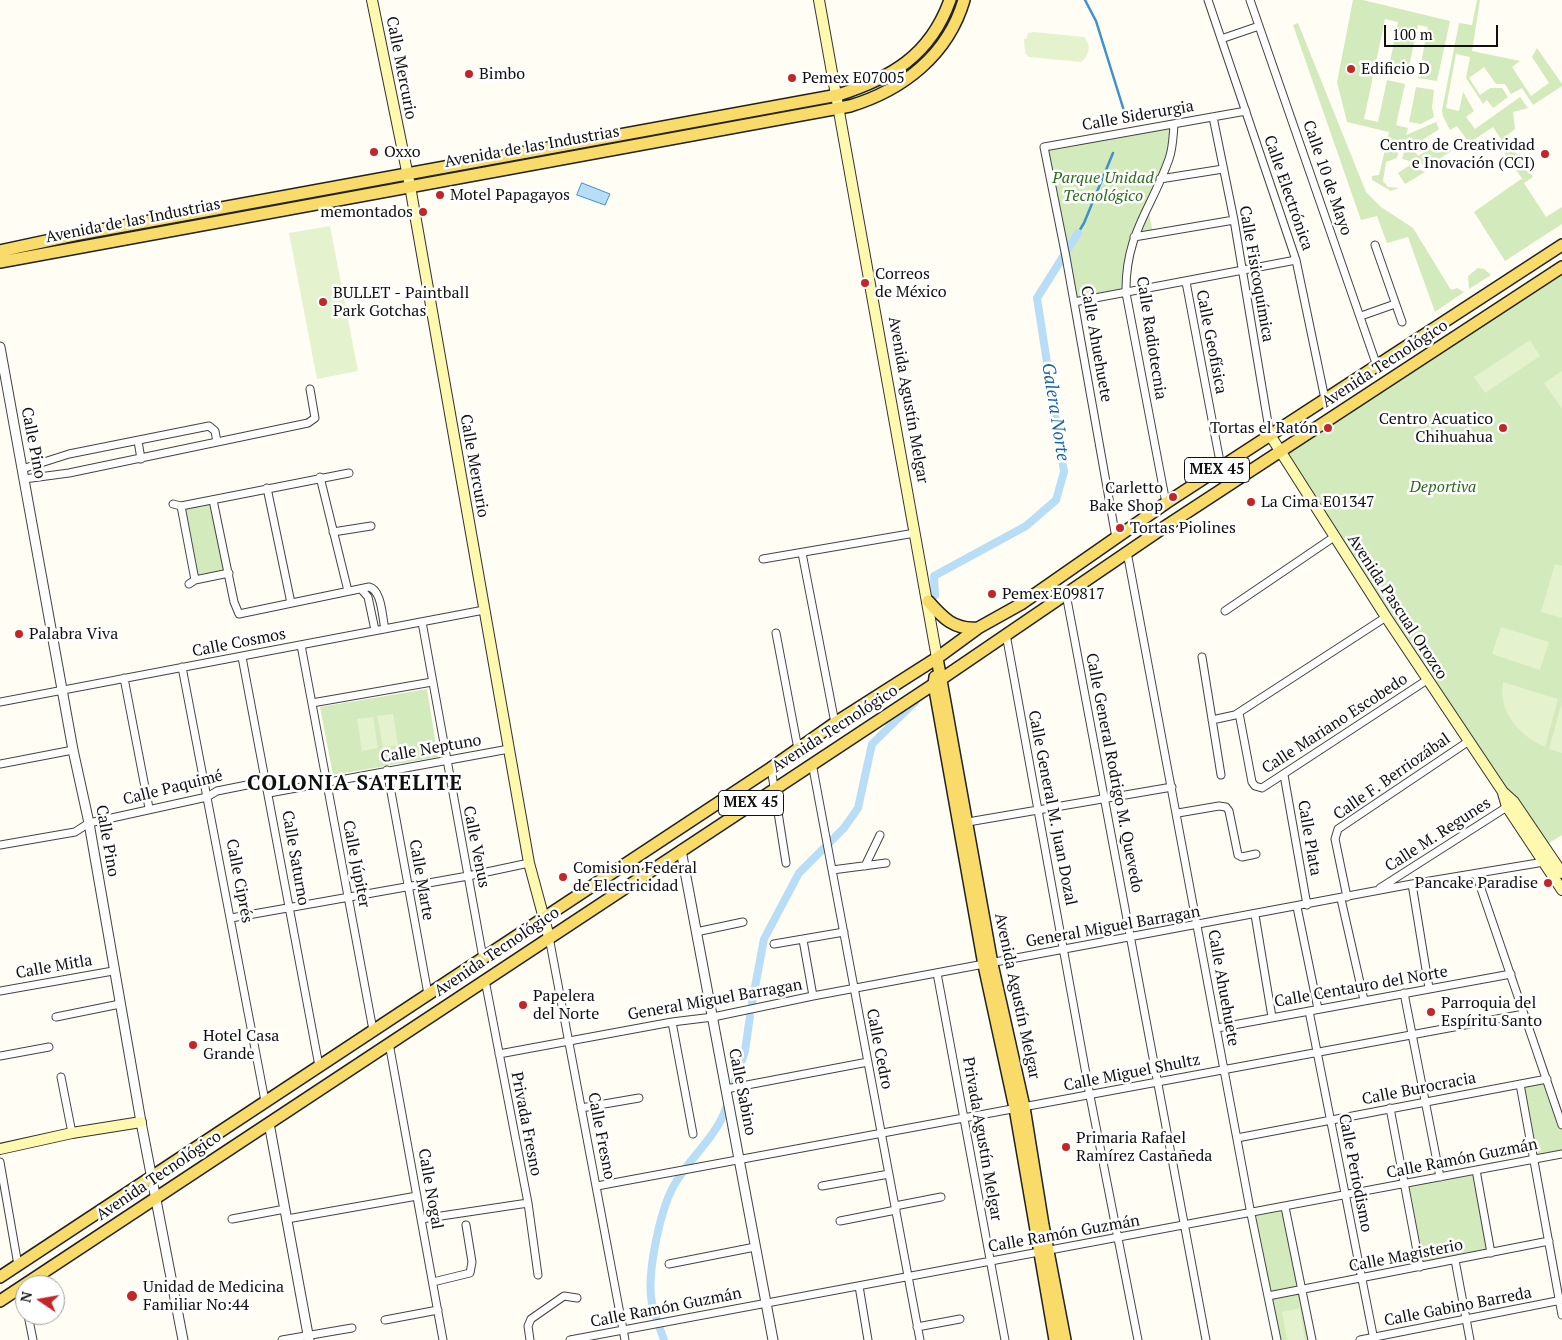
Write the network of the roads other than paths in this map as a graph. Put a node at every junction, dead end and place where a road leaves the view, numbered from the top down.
1 (372, 0) edge
2 (819, 0) edge
3 (950, 0) edge
4 (964, 0) edge
5 (1208, 0) edge
6 (1250, 0) edge
7 (1259, 26) junction
8 (1221, 39) junction
9 (838, 95) junction
10 (840, 108) junction
11 (1246, 111) junction
12 (1213, 117) junction
13 (1174, 125) junction
14 (645, 137) junction
15 (1045, 155) joint
16 (1224, 168) junction
17 (1160, 179) junction
18 (408, 180) junction
19 (1234, 220) junction
20 (133, 225) junction
21 (135, 237) junction
22 (1134, 237) junction
23 (1562, 244) edge
24 (1375, 245) dead end
25 (0, 251) edge
26 (1296, 260) junction
27 (0, 262) edge
28 (1562, 267) edge
29 (1242, 271) junction
30 (1186, 282) junction
31 (1126, 293) junction
32 (1074, 302) junction
33 (1395, 304) junction
34 (1361, 316) junction
35 (1402, 322) dead end
36 (0, 347) edge
37 (1377, 366) junction
38 (310, 389) dead end
39 (1325, 399) junction
40 (1270, 435) junction
41 (138, 441) junction
42 (217, 442) junction
43 (1280, 452) junction
44 (141, 459) junction
45 (54, 460) junction
46 (1221, 467) junction
47 (22, 469) junction
48 (349, 473) dead end
49 (57, 474) junction
50 (320, 477) junction
51 (24, 479) junction
52 (267, 488) junction
53 (213, 500) junction
54 (1166, 503) junction
55 (173, 504) dead end
56 (181, 506) junction
57 (370, 526) dead end
58 (333, 532) junction
59 (915, 533) junction
60 (1334, 537) junction
61 (1116, 538) junction
62 (1127, 552) junction
63 (802, 553) junction
64 (763, 560) dead end
65 (229, 573) junction
66 (361, 588) junction
67 (348, 592) junction
68 (1066, 594) junction
69 (928, 600) junction
70 (291, 603) junction
71 (484, 610) junction
72 (1225, 611) dead end
73 (1386, 617) junction
74 (422, 622) junction
75 (385, 628) junction
76 (978, 628) junction
77 (375, 630) junction
78 (776, 632) dead end
79 (1006, 634) junction
80 (301, 645) junction
81 (242, 657) junction
82 (1202, 657) dead end
83 (937, 658) junction
84 (182, 667) junction
85 (124, 678) junction
86 (1428, 680) junction
87 (432, 682) junction
88 (937, 682) junction
89 (62, 690) junction
90 (916, 695) junction
91 (0, 702) edge
92 (937, 702) junction
93 (312, 703) junction
94 (1239, 713) junction
95 (1212, 720) junction
96 (835, 723) junction
97 (1468, 741) junction
98 (509, 749) junction
99 (798, 749) junction
100 (73, 750) junction
101 (446, 760) junction
102 (812, 763) junction
103 (0, 764) edge
104 (771, 768) junction
105 (387, 770) junction
106 (1221, 775) dead end
107 (1284, 775) junction
108 (267, 781) junction
109 (327, 783) junction
110 (1172, 787) junction
111 (774, 788) junction
112 (269, 794) junction
113 (207, 797) junction
114 (1104, 798) junction
115 (1511, 805) junction
116 (149, 808) junction
117 (1039, 809) junction
118 (1178, 813) junction
119 (968, 822) junction
120 (89, 823) junction
121 (880, 835) dead end
122 (0, 845) edge
123 (681, 850) junction
124 (1256, 854) dead end
125 (1544, 862) junction
126 (529, 863) junction
127 (786, 863) dead end
128 (886, 863) dead end
129 (865, 866) junction
130 (832, 870) junction
131 (1562, 873) edge
132 (1476, 874) junction
133 (468, 876) junction
134 (1412, 884) junction
135 (408, 886) junction
136 (1562, 890) edge
137 (1376, 891) junction
138 (348, 897) junction
139 (1344, 898) junction
140 (1307, 905) junction
141 (1297, 907) junction
142 (290, 908) junction
143 (1255, 915) junction
144 (231, 918) junction
145 (543, 919) junction
146 (743, 922) dead end
147 (1198, 925) junction
148 (696, 932) junction
149 (844, 932) junction
150 (550, 937) junction
151 (1131, 938) junction
152 (803, 940) junction
153 (774, 944) dead end
154 (1065, 950) junction
155 (483, 958) junction
156 (988, 964) junction
157 (114, 971) junction
158 (937, 973) junction
159 (1511, 974) junction
160 (485, 980) junction
161 (854, 988) junction
162 (1429, 988) junction
163 (0, 991) edge
164 (1404, 993) junction
165 (428, 994) junction
166 (814, 996) junction
167 (1364, 1000) junction
168 (120, 1004) junction
169 (1318, 1009) junction
170 (1309, 1010) junction
171 (1524, 1014) junction
172 (56, 1017) dead end
173 (713, 1017) junction
174 (1272, 1017) junction
175 (672, 1022) junction
176 (1217, 1028) junction
177 (373, 1030) junction
178 (1412, 1035) junction
179 (569, 1040) junction
180 (389, 1043) junction
181 (48, 1047) dead end
182 (1318, 1053) junction
183 (499, 1054) junction
184 (0, 1056) edge
185 (868, 1062) junction
186 (319, 1066) junction
187 (1224, 1070) junction
188 (61, 1077) dead end
189 (1547, 1079) junction
190 (1158, 1082) junction
191 (1520, 1084) junction
192 (726, 1089) junction
193 (1090, 1096) junction
194 (639, 1098) dead end
195 (264, 1101) junction
196 (1425, 1102) junction
197 (581, 1108) junction
198 (1019, 1108) junction
199 (1390, 1108) junction
200 (964, 1118) junction
201 (1331, 1120) junction
202 (141, 1122) junction
203 (269, 1123) junction
204 (1562, 1125) edge
205 (881, 1133) junction
206 (72, 1134) junction
207 (693, 1134) dead end
208 (1237, 1138) junction
209 (0, 1149) edge
210 (1562, 1154) edge
211 (739, 1160) junction
212 (1533, 1160) junction
213 (0, 1162) edge
214 (1476, 1170) junction
215 (889, 1174) junction
216 (153, 1177) junction
217 (1440, 1177) junction
218 (1404, 1184) junction
219 (597, 1186) junction
220 (822, 1186) dead end
221 (1346, 1195) junction
222 (417, 1196) junction
223 (157, 1197) junction
224 (941, 1197) dead end
225 (4, 1203) edge
226 (528, 1203) junction
227 (1285, 1207) junction
228 (895, 1208) junction
229 (285, 1209) junction
230 (1251, 1214) junction
231 (232, 1219) dead end
232 (287, 1219) junction
233 (421, 1219) junction
234 (840, 1221) dead end
235 (466, 1225) dead end
236 (1185, 1226) junction
237 (1119, 1237) junction
238 (1548, 1241) junction
239 (756, 1247) junction
240 (1043, 1252) junction
241 (1491, 1253) junction
242 (1454, 1260) junction
243 (990, 1261) junction
244 (669, 1264) dead end
245 (18, 1265) junction
246 (1420, 1267) junction
247 (40, 1275) edge
248 (538, 1275) dead end
249 (0, 1277) edge
250 (908, 1277) junction
251 (1362, 1278) junction
252 (433, 1282) junction
253 (860, 1286) junction
254 (1302, 1290) junction
255 (15, 1291) edge
256 (1268, 1296) junction
257 (577, 1298) dead end
258 (1561, 1300) edge
259 (0, 1301) edge
260 (766, 1303) junction
261 (438, 1310) junction
262 (1562, 1315) edge
263 (960, 1318) dead end
264 (1466, 1319) junction
265 (385, 1320) dead end
266 (30, 1325) edge
267 (917, 1327) junction
268 (352, 1328) dead end
269 (623, 1330) junction
270 (309, 1338) edge
271 (1374, 1339) edge
272 (33, 1340) edge
273 (183, 1340) edge
274 (282, 1340) edge
275 (443, 1340) edge
276 (530, 1340) edge
277 (570, 1340) edge
278 (625, 1340) edge
279 (773, 1340) edge
280 (868, 1340) edge
281 (920, 1340) edge
282 (1005, 1340) edge
283 (1055, 1340) edge
284 (1065, 1340) edge
285 (1138, 1340) edge
286 (1206, 1340) edge
287 (1277, 1340) edge
288 (1312, 1340) edge
289 (1360, 1340) edge
290 (1470, 1340) edge

1 - 18 main road, Calle Mercurio
2 - 9 main road, Avenida Agustín Melgar
3 - 9 main road, Avenida de las Industrias
4 - 10 main road, Avenida de las Industrias
5 - 8 street, Calle Electrónica
6 - 7 street, Calle 10 de Mayo
7 - 8 street
7 - 34 street, Calle 10 de Mayo
8 - 11 street, Calle Electrónica
9 - 10 main road, Avenida Agustín Melgar
9 - 14 main road, Avenida de las Industrias
10 - 14 main road, Avenida de las Industrias
10 - 59 main road, Avenida Agustín Melgar
11 - 12 street, Calle Siderurgia
11 - 26 street, Calle Electrónica
12 - 13 street, Calle Siderurgia
12 - 16 street, Calle Fisicoquímica
13 - 15 street, Calle Siderurgia
13 - 17 street, Calle Radiotecnia
14 - 18 main road, Avenida de las Industrias
15 - 32 street, Calle Ahuehuete
16 - 17 street
16 - 19 street, Calle Fisicoquímica
17 - 22 street, Calle Radiotecnia
18 - 20 main road, Avenida de las Industrias
18 - 21 main road, Avenida de las Industrias
18 - 71 main road, Calle Mercurio
19 - 22 street
19 - 29 street, Calle Fisicoquímica
20 - 21 main road
20 - 25 main road, Avenida de las Industrias
21 - 27 main road, Avenida de las Industrias
22 - 31 street, Calle Radiotecnia
23 - 37 main road, Avenida Tecnológico / MEX 45
24 - 33 street
26 - 29 street
26 - 39 street, Calle Electrónica
28 - 43 main road, Avenida Tecnológico / MEX 45
29 - 30 street
29 - 40 street, Calle Fisicoquímica
30 - 31 street
30 - 46 street, Calle Geofísica
31 - 32 street
31 - 54 street, Calle Radiotecnia
32 - 61 street, Calle Ahuehuete
33 - 34 street
33 - 35 street
34 - 37 street, Calle 10 de Mayo
36 - 47 street, Calle Pino
37 - 39 main road, Avenida Tecnológico / MEX 45
38 - 42 street
39 - 40 main road, Avenida Tecnológico / MEX 45
40 - 43 main road, Avenida Pascual Orozco
40 - 46 main road, Avenida Tecnológico / MEX 45
41 - 42 street
41 - 44 street
41 - 45 street
42 - 44 street
43 - 60 main road, Avenida Pascual Orozco
43 - 62 main road, Avenida Tecnológico / MEX 45
44 - 49 street
45 - 47 street
45 - 49 street
46 - 54 main road, Avenida Tecnológico / MEX 45
47 - 51 street, Calle Pino
48 - 50 street
49 - 51 street
50 - 52 street
50 - 58 street
51 - 89 street, Calle Pino
52 - 53 street
52 - 70 street
53 - 56 street
53 - 65 street
54 - 61 main road, Avenida Tecnológico / MEX 45
55 - 56 street
56 - 65 street
57 - 58 street
58 - 67 street
59 - 63 street
59 - 69 main road, Avenida Agustín Melgar
60 - 72 street
60 - 73 main road, Avenida Pascual Orozco
61 - 76 main road, Avenida Tecnológico / MEX 45
62 - 68 main road, Avenida Tecnológico / MEX 45
62 - 110 street, Calle Ahuehuete
63 - 64 street
63 - 96 street
65 - 70 street
66 - 67 street
66 - 75 street
66 - 77 street
67 - 70 street
68 - 79 main road, Avenida Tecnológico / MEX 45
68 - 114 street, Calle General Rodrigo M. Quevedo
69 - 76 main road
69 - 83 main road, Avenida Agustín Melgar
71 - 74 street, Calle Cosmos
71 - 98 main road, Calle Mercurio
73 - 86 main road, Avenida Pascual Orozco
73 - 94 street
74 - 75 street, Calle Cosmos
74 - 87 street, Calle Venus
75 - 77 street, Calle Cosmos
76 - 83 main road, Avenida Tecnológico / MEX 45
77 - 80 street, Calle Cosmos
78 - 99 street
79 - 88 main road, Avenida Tecnológico / MEX 45
79 - 117 street, Calle General M. Juan Dozal
80 - 81 street, Calle Cosmos
80 - 93 street, Calle Júpiter
81 - 84 street, Calle Cosmos
81 - 108 street, Calle Saturno
82 - 95 street
83 - 88 main road, Avenida Agustín Melgar
83 - 96 main road, Avenida Tecnológico / MEX 45
84 - 85 street, Calle Cosmos
84 - 113 street, Calle Ciprés
85 - 89 street, Calle Cosmos
85 - 116 street
86 - 97 main road, Avenida Pascual Orozco
86 - 107 street, Calle Mariano Escobedo
87 - 93 street
87 - 101 street, Calle Venus
88 - 90 main road, Avenida Tecnológico / MEX 45
88 - 92 main road, Avenida Agustín Melgar
88 - 119 main road, Avenida Agustín Melgar
89 - 91 street, Calle Cosmos
89 - 100 street, Calle Pino
90 - 92 main road
90 - 102 main road, Avenida Tecnológico / MEX 45
92 - 156 main road, Avenida Agustín Melgar
93 - 109 street, Calle Júpiter
94 - 95 street
94 - 107 street, Calle Mariano Escobedo
95 - 106 street
96 - 99 main road, Avenida Tecnológico / MEX 45
97 - 115 main road, Avenida Pascual Orozco
97 - 139 street, Calle F. Berriozábal
98 - 101 street, Calle Neptuno
98 - 126 main road, Calle Mercurio
99 - 104 main road, Avenida Tecnológico / MEX 45
100 - 103 street
100 - 120 street, Calle Pino
101 - 105 street, Calle Neptuno
101 - 133 street, Calle Venus
102 - 111 main road, Avenida Tecnológico / MEX 45
102 - 130 street, Calle Cedro
104 - 111 street
104 - 145 main road, Avenida Tecnológico / MEX 45
105 - 109 street, Calle Neptuno
105 - 135 street, Calle Marte
107 - 140 street, Calle Plata
108 - 112 street, Calle Saturno
108 - 113 street, Calle Paquimé
109 - 112 street, Calle Neptuno
109 - 138 street, Calle Júpiter
110 - 114 street
110 - 118 street, Calle Ahuehuete
111 - 123 main road, Avenida Tecnológico / MEX 45
111 - 127 street
112 - 142 street, Calle Saturno
113 - 116 street, Calle Paquimé
113 - 144 street, Calle Ciprés
114 - 117 street
114 - 151 street, Calle General Rodrigo M. Quevedo
115 - 125 main road, Avenida Pascual Orozco
115 - 131 main road, Avenida Pascual Orozco
115 - 137 street, Calle M. Regunes
116 - 120 street, Calle Paquimé
117 - 119 street
117 - 154 street, Calle General M. Juan Dozal
118 - 124 street
118 - 147 street, Calle Ahuehuete
119 - 156 main road, Avenida Agustín Melgar
120 - 122 street, Calle Paquimé
120 - 157 street, Calle Pino
121 - 129 street
123 - 148 street, Calle Sabino
123 - 150 main road, Avenida Tecnológico / MEX 45
125 - 132 street, General Miguel Barragan
125 - 136 main road, Avenida Pascual Orozco
126 - 133 street
126 - 145 main road, Calle Mercurio
128 - 129 street
129 - 130 street
130 - 149 street, Calle Cedro
132 - 134 street, General Miguel Barragan
132 - 159 street
133 - 135 street
133 - 155 street, Calle Venus
134 - 137 street, General Miguel Barragan
134 - 162 street
135 - 138 street
135 - 165 street, Calle Marte
137 - 139 street, General Miguel Barragan
138 - 142 street
138 - 177 street, Calle Júpiter
139 - 140 street, General Miguel Barragan
139 - 167 street, Calle F. Berriozábal
140 - 141 street, General Miguel Barragan
141 - 143 street, General Miguel Barragan
141 - 169 street
142 - 144 street
142 - 186 street, Calle Saturno
143 - 147 street, General Miguel Barragan
143 - 174 street
144 - 195 street, Calle Ciprés
145 - 150 main road, Calle Mercurio
145 - 155 main road, Avenida Tecnológico / MEX 45
146 - 148 street
147 - 151 street, General Miguel Barragan
147 - 176 street, Calle Ahuehuete
148 - 173 street, Calle Sabino
149 - 152 street
149 - 161 street, Calle Cedro
150 - 160 main road, Avenida Tecnológico / MEX 45
150 - 179 street, Calle Fresno
151 - 154 street, General Miguel Barragan
151 - 190 street, Calle General Rodrigo M. Quevedo
152 - 153 street
152 - 166 street
154 - 156 street, General Miguel Barragan
154 - 193 street, Calle General M. Juan Dozal
155 - 165 main road, Avenida Tecnológico / MEX 45
156 - 158 street, General Miguel Barragan
156 - 198 main road, Avenida Agustín Melgar
157 - 163 street, Calle Mitla
157 - 168 street, Calle Pino
158 - 161 street, General Miguel Barragan
158 - 200 street, Privada Agustín Melgar
159 - 162 street, Calle Centauro del Norte
159 - 171 street
160 - 180 main road, Avenida Tecnológico / MEX 45
160 - 183 street, Privada Fresno
161 - 166 street, General Miguel Barragan
161 - 185 street, Calle Cedro
162 - 164 street, Calle Centauro del Norte
164 - 167 street, Calle Centauro del Norte
164 - 178 street
165 - 177 main road, Avenida Tecnológico / MEX 45
166 - 173 street, General Miguel Barragan
167 - 169 street, Calle Centauro del Norte
168 - 172 street
168 - 202 street, Calle Pino
169 - 170 street, Calle Centauro del Norte
170 - 174 street, Calle Centauro del Norte
170 - 182 street, Calle Periodismo
171 - 178 street, Calle Miguel Shultz
171 - 189 street
173 - 175 street, General Miguel Barragan
173 - 192 street, Calle Sabino
174 - 176 street, Calle Centauro del Norte
175 - 179 street, General Miguel Barragan
175 - 207 street
176 - 187 street, Calle Ahuehuete
177 - 186 main road, Avenida Tecnológico / MEX 45
178 - 182 street, Calle Miguel Shultz
178 - 196 street
179 - 183 street, General Miguel Barragan
179 - 197 street, Calle Fresno
180 - 203 main road, Avenida Tecnológico / MEX 45
180 - 222 street, Calle Nogal
181 - 184 street
182 - 187 street, Calle Miguel Shultz
182 - 201 street, Calle Periodismo
183 - 226 street, Privada Fresno
185 - 192 street
185 - 205 street, Calle Cedro
186 - 195 main road, Avenida Tecnológico / MEX 45
187 - 190 street, Calle Miguel Shultz
187 - 208 street, Calle Ahuehuete
188 - 206 street
189 - 191 street, Calle Burocracia
189 - 204 street
190 - 193 street, Calle Miguel Shultz
190 - 236 street, Calle General Rodrigo M. Quevedo
191 - 196 street, Calle Burocracia
191 - 212 street
192 - 211 street, Calle Sabino
193 - 198 street, Calle Miguel Shultz
193 - 237 street, Calle General M. Juan Dozal
194 - 197 street
195 - 216 main road, Avenida Tecnológico / MEX 45
196 - 199 street, Calle Burocracia
196 - 217 street
197 - 219 street, Calle Fresno
198 - 200 street, Calle Miguel Shultz
198 - 240 main road, Avenida Agustín Melgar
199 - 201 street, Calle Burocracia
199 - 218 street
200 - 205 street, Calle Miguel Shultz
200 - 243 street, Privada Agustín Melgar
201 - 208 street, Calle Burocracia
201 - 221 street, Calle Periodismo
202 - 206 main road
202 - 216 street, Calle Pino
203 - 223 main road, Avenida Tecnológico / MEX 45
203 - 229 street
205 - 211 street, Calle Miguel Shultz
205 - 215 street, Calle Cedro
206 - 209 main road
208 - 230 street, Calle Ahuehuete
210 - 212 street, Calle Ramón Guzmán
211 - 219 street, Calle Miguel Shultz
211 - 239 street, Calle Sabino
212 - 214 street, Calle Ramón Guzmán
212 - 238 street
213 - 225 street
214 - 217 street, Calle Ramón Guzmán
214 - 241 street
215 - 220 street
215 - 228 street, Calle Cedro
216 - 223 street, Calle Pino
216 - 245 main road, Avenida Tecnológico / MEX 45
217 - 218 street, Calle Ramón Guzmán
218 - 221 street, Calle Ramón Guzmán
218 - 246 street
219 - 269 street, Calle Fresno
221 - 227 street, Calle Ramón Guzmán
221 - 251 street, Calle Periodismo
222 - 232 street
222 - 233 street, Calle Nogal
223 - 247 main road, Avenida Tecnológico / MEX 45
223 - 273 street, Calle Pino
224 - 228 street
225 - 245 street
226 - 233 street
226 - 248 street, Privada Fresno
227 - 230 street, Calle Ramón Guzmán
227 - 254 street
228 - 234 street
228 - 250 street, Calle Cedro
229 - 231 street
229 - 232 street
230 - 236 street, Calle Ramón Guzmán
230 - 256 street, Calle Ahuehuete
232 - 270 street
233 - 252 street, Calle Nogal
235 - 252 street
236 - 237 street, Calle Ramón Guzmán
236 - 286 street, Calle General Rodrigo M. Quevedo
237 - 240 street, Calle Ramón Guzmán
237 - 285 street, Calle General M. Juan Dozal
238 - 241 street, Calle Magisterio
238 - 258 street
239 - 244 street
239 - 260 street, Calle Sabino
240 - 243 street, Calle Ramón Guzmán
240 - 283 main road, Avenida Agustín Melgar
240 - 284 main road, Avenida Agustín Melgar
241 - 242 street, Calle Magisterio
242 - 246 street, Calle Magisterio
242 - 264 street
243 - 250 street, Calle Ramón Guzmán
243 - 282 street, Privada Agustín Melgar
245 - 249 main road, Avenida Tecnológico / MEX 45
246 - 251 street, Calle Magisterio
250 - 253 street, Calle Ramón Guzmán
250 - 267 street, Calle Cedro
251 - 254 street, Calle Magisterio
251 - 271 street, Calle Periodismo
252 - 261 street, Calle Nogal
253 - 260 street, Calle Ramón Guzmán
253 - 280 street
254 - 256 street, Calle Magisterio
254 - 288 street
255 - 259 main road, Avenida Tecnológico / MEX 45
256 - 287 street, Calle Ahuehuete
257 - 276 street
258 - 262 street
258 - 264 street, Calle Gabino Barreda
260 - 269 street, Calle Ramón Guzmán
260 - 279 street, Calle Sabino
261 - 265 street
261 - 275 street, Calle Nogal
263 - 267 street
264 - 271 street, Calle Gabino Barreda
264 - 290 street
266 - 272 street
267 - 281 street, Calle Cedro
268 - 270 street
269 - 277 street, Calle Ramón Guzmán
269 - 278 street, Calle Fresno
270 - 274 street
271 - 289 street, Calle Gabino Barreda

